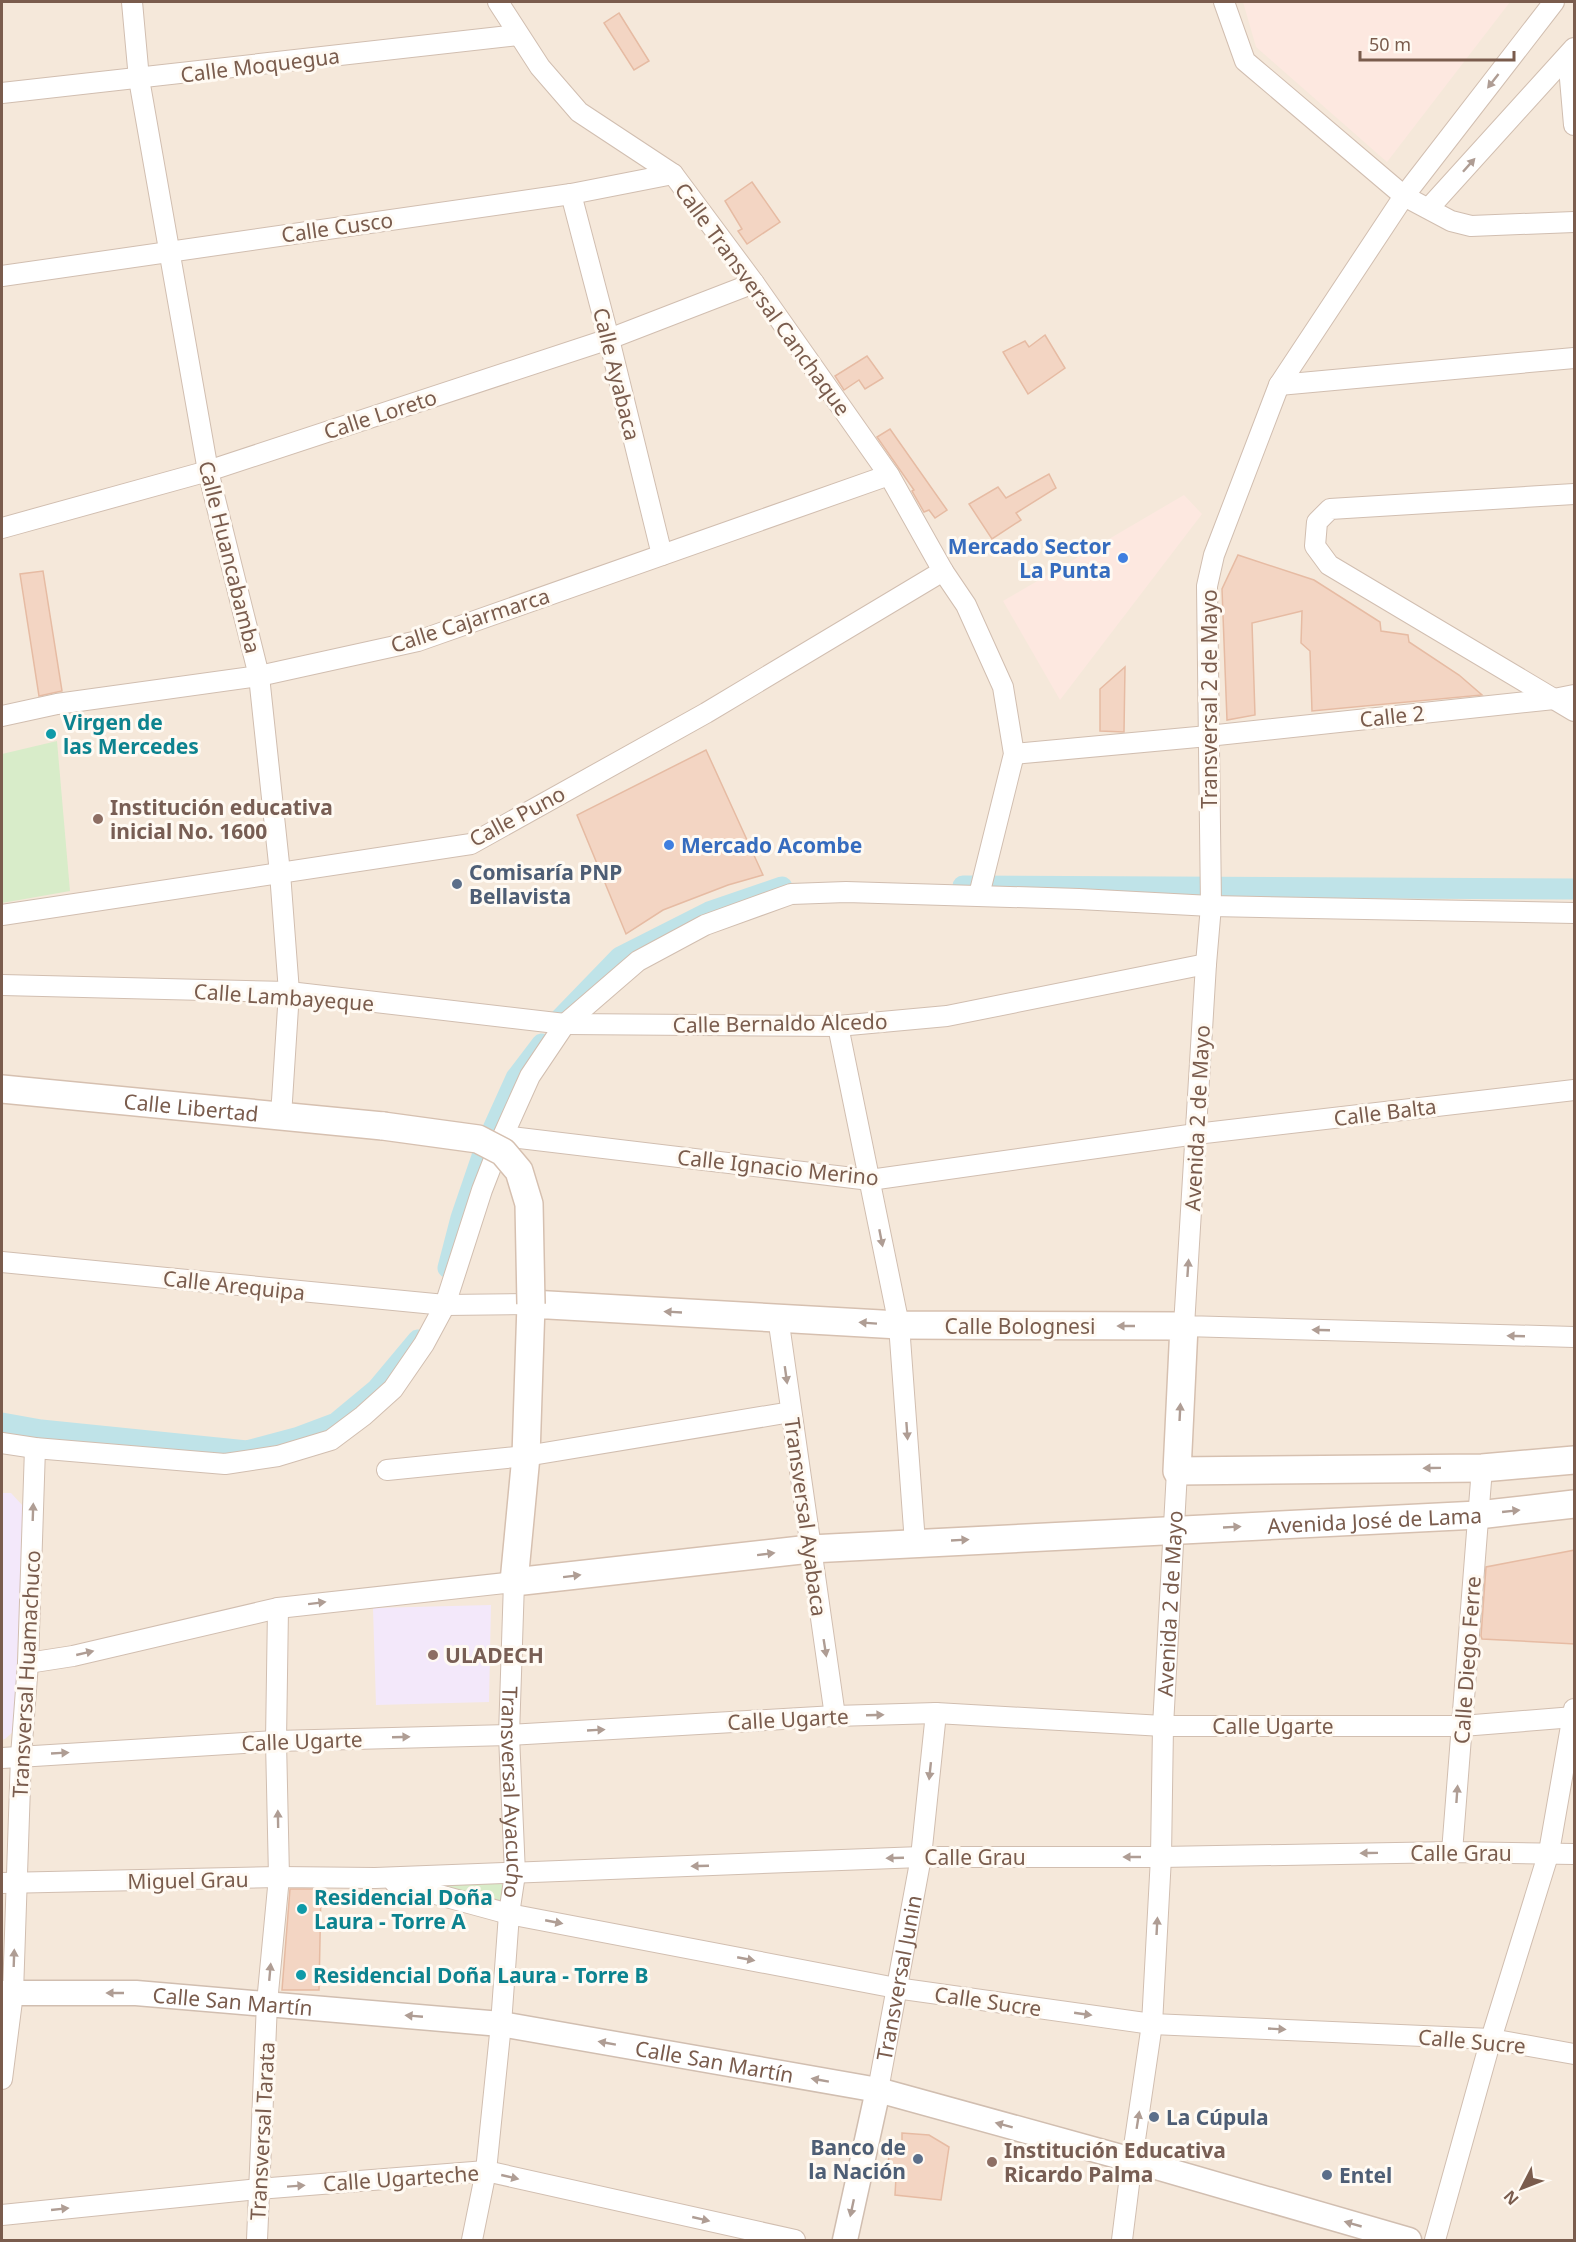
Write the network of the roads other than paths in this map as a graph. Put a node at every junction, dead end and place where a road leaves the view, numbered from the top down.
1 (132, 2) edge
2 (498, 2) edge
3 (1224, 2) edge
4 (1554, 2) edge
5 (518, 35) junction
6 (1571, 52) edge
7 (139, 79) junction
8 (2, 93) edge
9 (1575, 125) edge
10 (673, 174) junction
11 (571, 194) junction
12 (1404, 196) junction
13 (1429, 208) junction
14 (1575, 222) edge
15 (168, 252) junction
16 (2, 276) edge
17 (754, 283) junction
18 (609, 339) junction
19 (1575, 358) edge
20 (1279, 385) junction
21 (208, 471) junction
22 (890, 475) junction
23 (1575, 494) edge
24 (2, 528) edge
25 (662, 555) junction
26 (944, 571) junction
27 (259, 676) junction
28 (1575, 694) edge
29 (1554, 699) junction
30 (1575, 711) edge
31 (2, 716) edge
32 (1208, 736) junction
33 (1014, 754) junction
34 (280, 873) junction
35 (979, 895) junction
36 (1211, 903) junction
37 (1575, 913) edge
38 (2, 915) edge
39 (1206, 964) junction
40 (2, 985) edge
41 (289, 992) junction
42 (565, 1024) junction
43 (838, 1026) junction
44 (2, 1089) edge
45 (1575, 1090) edge
46 (281, 1116) junction
47 (1196, 1134) junction
48 (503, 1136) junction
49 (870, 1180) junction
50 (2, 1262) edge
51 (531, 1304) junction
52 (445, 1305) junction
53 (466, 1305) joint
54 (778, 1317) junction
55 (898, 1325) junction
56 (1184, 1326) junction
57 (1575, 1337) edge
58 (791, 1412) junction
59 (2, 1443) edge
60 (35, 1448) junction
61 (526, 1456) junction
62 (1575, 1460) edge
63 (1482, 1468) junction
64 (387, 1470) dead end
65 (1177, 1471) junction
66 (1575, 1504) edge
67 (1478, 1515) junction
68 (1174, 1529) junction
69 (915, 1543) junction
70 (810, 1549) junction
71 (514, 1582) junction
72 (278, 1608) junction
73 (28, 1664) junction
74 (936, 1713) junction
75 (1574, 1714) edge
76 (835, 1716) junction
77 (1163, 1726) junction
78 (1462, 1726) junction
79 (509, 1734) junction
80 (276, 1741) junction
81 (11, 1757) edge
82 (1452, 1852) junction
83 (1549, 1852) junction
84 (1575, 1854) edge
85 (921, 1857) junction
86 (1161, 1857) junction
87 (515, 1874) junction
88 (279, 1877) junction
89 (375, 1878) junction
90 (9, 1884) edge
91 (509, 1914) junction
92 (896, 1988) junction
93 (7, 1993) edge
94 (267, 2003) junction
95 (501, 2024) junction
96 (1152, 2024) junction
97 (1491, 2039) junction
98 (1575, 2054) edge
99 (2, 2079) edge
100 (878, 2090) junction
101 (1132, 2160) junction
102 (486, 2171) junction
103 (258, 2189) junction
104 (2, 2215) edge
105 (1383, 2237) edge
106 (256, 2241) edge
107 (472, 2241) edge
108 (795, 2241) edge
109 (846, 2241) edge
110 (1122, 2241) edge
111 (1409, 2241) edge
112 (1435, 2241) edge

1 - 7 street, Calle Huancabamba
2 - 5 street, Calle Transversal Canchaque
3 - 12 street
4 -> 12 street, Transversal 2 de Mayo
5 - 7 street, Calle Moquegua
5 - 10 street, Calle Transversal Canchaque
6 - 9 street
13 -> 6 street
7 - 8 street, Calle Moquegua
7 - 15 street, Calle Huancabamba
10 - 11 street, Calle Cusco
10 - 17 street, Calle Transversal Canchaque
11 - 15 street, Calle Cusco
11 - 18 street, Calle Ayabaca
12 - 13 street
12 - 20 street, Transversal 2 de Mayo
13 - 14 street
15 - 16 street, Calle Cusco
15 - 21 street, Calle Huancabamba
17 - 18 street, Calle Loreto
17 - 22 street, Calle Transversal Canchaque
18 - 21 street, Calle Loreto
18 - 25 street, Calle Ayabaca
19 - 20 street
20 - 32 street, Transversal 2 de Mayo
21 - 24 street, Calle Loreto
21 - 27 street, Calle Huancabamba
22 - 25 street, Calle Cajarmarca
22 - 26 street, Calle Transversal Canchaque
23 - 29 street
25 - 27 street, Calle Cajarmarca
26 - 33 street, Calle Transversal Canchaque
26 - 34 street, Calle Puno
27 - 31 street, Calle Cajarmarca
27 - 34 street, Calle Huancabamba
28 - 29 street, Calle 2
29 - 30 street
29 - 32 street, Calle 2
32 - 33 street, Calle 2
32 - 36 street, Transversal 2 de Mayo
33 - 35 street
34 - 38 street, Calle Puno
34 - 41 street, Calle Huancabamba
35 - 36 street
35 - 42 street
36 - 37 street
36 - 39 street, Transversal 2 de Mayo
39 - 43 street, Calle Bernaldo Alcedo
39 - 47 street, Avenida 2 de Mayo
40 - 41 street, Calle Lambayeque
41 - 42 street, Calle Lambayeque
41 - 46 street, Calle Huancabamba
42 - 43 street, Calle Bernaldo Alcedo
42 - 48 street
43 - 49 street
44 - 46 main road, Calle Libertad
45 - 47 street, Calle Balta
46 - 51 main road, Calle Libertad, bridge
47 - 49 street, Calle Ignacio Merino
56 -> 47 street, Avenida 2 de Mayo
48 - 49 street, Calle Ignacio Merino
48 - 52 street
49 -> 55 street
50 - 52 street, Calle Arequipa
51 - 53 street, Calle Bolognesi
54 -> 51 main road, Calle Bolognesi
51 - 61 main road, Transversal Ayacucho
52 - 53 street, Calle Arequipa
52 - 60 street
55 -> 54 main road, Calle Bolognesi
54 -> 58 street, Transversal Ayabaca
56 -> 55 main road, Calle Bolognesi
55 -> 69 street
57 -> 56 street, Calle Bolognesi
65 -> 56 main road, Avenida 2 de Mayo
58 - 61 street
58 - 70 street, Transversal Ayabaca
59 - 60 street
73 -> 60 street, Transversal Huamachuco
61 - 64 street
61 - 71 main road, Transversal Ayacucho
62 - 63 main road
63 -> 65 main road
63 - 67 street, Calle Diego Ferre
65 - 68 street, Avenida 2 de Mayo
67 -> 66 main road, Avenida José de Lama
68 -> 67 main road, Avenida José de Lama
67 - 78 street, Calle Diego Ferre
69 -> 68 main road, Avenida José de Lama
68 - 77 street, Avenida 2 de Mayo
69 - 70 main road, Avenida José de Lama
71 -> 70 main road, Avenida José de Lama
70 -> 76 street, Transversal Ayabaca
72 -> 71 street
71 - 79 street, Transversal Ayacucho
73 -> 72 street
72 - 80 street, Transversal Tarata
73 - 81 street, Transversal Huamachuco
76 -> 74 street, Calle Ugarte
74 - 77 street, Calle Ugarte
74 -> 85 street, Transversal Junin
75 - 78 street, Calle Ugarte
75 - 83 street
79 -> 76 street, Calle Ugarte
77 - 78 street, Calle Ugarte
77 - 86 street, Avenida 2 de Mayo
82 -> 78 street, Calle Diego Ferre
80 -> 79 street, Calle Ugarte
79 - 87 street, Transversal Ayacucho
81 -> 80 street, Calle Ugarte
88 -> 80 street, Transversal Tarata
81 - 90 street, Transversal Huamachuco
82 - 83 street, Calle Grau
82 -> 86 street, Calle Grau
83 - 84 street, Calle Grau
83 - 97 street
86 -> 85 street, Calle Grau
85 -> 87 street, Calle Grau
85 - 92 street, Transversal Junin
96 -> 86 street, Avenida 2 de Mayo
87 - 89 street, Calle Grau
87 - 91 street, Transversal Ayacucho
88 - 89 street, Miguel Grau
88 - 90 street, Miguel Grau
94 -> 88 street, Transversal Tarata
89 - 91 street, Calle Sucre
93 -> 90 street, Transversal Huamachuco
91 -> 92 street, Calle Sucre
91 - 95 street, Transversal Ayacucho
92 -> 96 street, Calle Sucre
92 - 100 street, Transversal Junin
94 -> 93 street, Calle San Martín
93 - 99 street, Transversal Huamachuco
95 -> 94 street, Calle San Martín
94 - 103 street, Transversal Tarata
100 -> 95 street, Calle San Martín
95 - 102 street, Transversal Ayacucho
96 -> 97 street, Calle Sucre
101 -> 96 street, Avenida 2 de Mayo
97 - 98 street, Calle Sucre
97 - 112 street
101 -> 100 street, Calle San Martín
100 -> 109 street, Transversal Junin
105 -> 101 street, Calle San Martín
101 - 110 street, Avenida 2 de Mayo
103 -> 102 street, Calle Ugarteche
102 - 107 street, Transversal Ayacucho
102 -> 108 street, Calle Ugarteche
104 -> 103 street, Calle Ugarteche
103 - 106 street, Transversal Tarata
105 - 111 street, Calle San Martín

